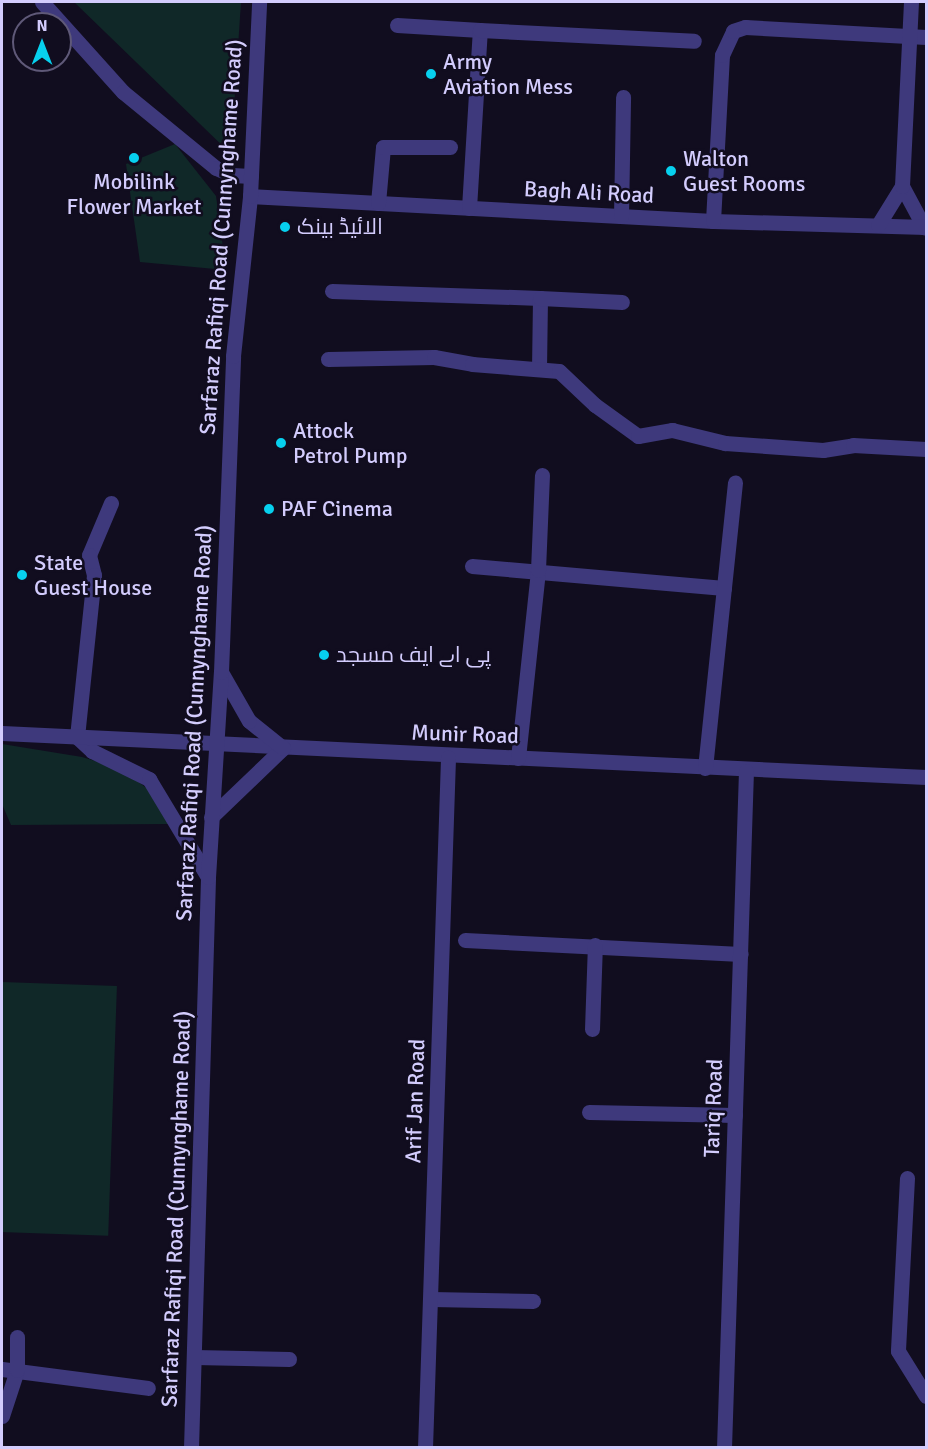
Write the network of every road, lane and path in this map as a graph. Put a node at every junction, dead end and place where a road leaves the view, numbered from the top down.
1 (42, 2) edge
2 (259, 2) edge
3 (911, 2) edge
4 (397, 25) dead end
5 (480, 30) junction
6 (909, 37) junction
7 (927, 38) edge
8 (694, 41) dead end
9 (623, 96) dead end
10 (450, 147) dead end
11 (251, 176) junction
12 (902, 186) junction
13 (250, 196) junction
14 (378, 203) junction
15 (469, 208) junction
16 (621, 216) junction
17 (713, 221) junction
18 (878, 225) junction
19 (925, 227) edge
20 (332, 291) dead end
21 (540, 298) junction
22 (622, 302) dead end
23 (328, 359) dead end
24 (539, 369) junction
25 (927, 449) edge
26 (542, 475) dead end
27 (735, 483) dead end
28 (111, 503) dead end
29 (472, 566) dead end
30 (538, 570) junction
31 (724, 588) junction
32 (221, 672) junction
33 (2, 733) edge
34 (77, 737) junction
35 (215, 743) junction
36 (283, 748) junction
37 (448, 757) junction
38 (518, 758) junction
39 (705, 768) junction
40 (746, 771) junction
41 (927, 777) edge
42 (211, 817) junction
43 (208, 877) junction
44 (465, 940) dead end
45 (594, 945) junction
46 (741, 954) junction
47 (592, 1029) dead end
48 (590, 1112) dead end
49 (735, 1115) junction
50 (907, 1178) dead end
51 (431, 1299) junction
52 (533, 1301) dead end
53 (17, 1337) dead end
54 (194, 1357) junction
55 (289, 1359) dead end
56 (9, 1370) edge
57 (148, 1388) dead end
58 (927, 1396) edge
59 (2, 1416) edge
60 (191, 1448) edge
61 (425, 1448) edge
62 (724, 1448) edge

1 - 11 street
2 - 11 street, Sarfaraz Rafiqi Road (Cunnynghame Road)
3 - 6 street
4 - 5 street
5 - 8 street
5 - 15 street
6 - 7 street
6 - 12 street
6 - 17 street
9 - 16 street
10 - 14 street
11 - 13 street, Sarfaraz Rafiqi Road (Cunnynghame Road)
12 - 18 street
12 - 19 street
13 - 14 street, Bagh Ali Road
13 - 32 street, Sarfaraz Rafiqi Road (Cunnynghame Road)
14 - 15 street, Bagh Ali Road
15 - 16 street, Bagh Ali Road
16 - 17 street, Bagh Ali Road
17 - 18 street, Bagh Ali Road
18 - 19 street, Bagh Ali Road
20 - 21 street
21 - 22 street
21 - 24 street
23 - 24 street
24 - 25 street
26 - 30 street
27 - 31 street
28 - 34 street
29 - 30 street
30 - 31 street
30 - 38 street
31 - 39 street
32 - 35 street, Sarfaraz Rafiqi Road (Cunnynghame Road)
32 - 36 street
33 - 34 street, Munir Road
34 - 35 street, Munir Road
34 - 43 street
35 - 36 street, Munir Road
35 - 42 street, Sarfaraz Rafiqi Road (Cunnynghame Road)
36 - 37 street, Munir Road
36 - 42 street
37 - 38 street, Munir Road
37 - 51 street, Arif Jan Road
38 - 39 street, Munir Road
39 - 40 street, Munir Road
40 - 41 street, Munir Road
40 - 46 street, Tariq Road
42 - 43 street, Sarfaraz Rafiqi Road (Cunnynghame Road)
43 - 54 street, Sarfaraz Rafiqi Road (Cunnynghame Road)
44 - 45 street
45 - 46 street
45 - 47 street
46 - 49 street, Tariq Road
48 - 49 street
49 - 62 street, Tariq Road
50 - 58 street
51 - 52 street
51 - 61 street, Arif Jan Road
53 - 56 street
54 - 55 street
54 - 60 street, Sarfaraz Rafiqi Road (Cunnynghame Road)
56 - 57 street
56 - 59 street

